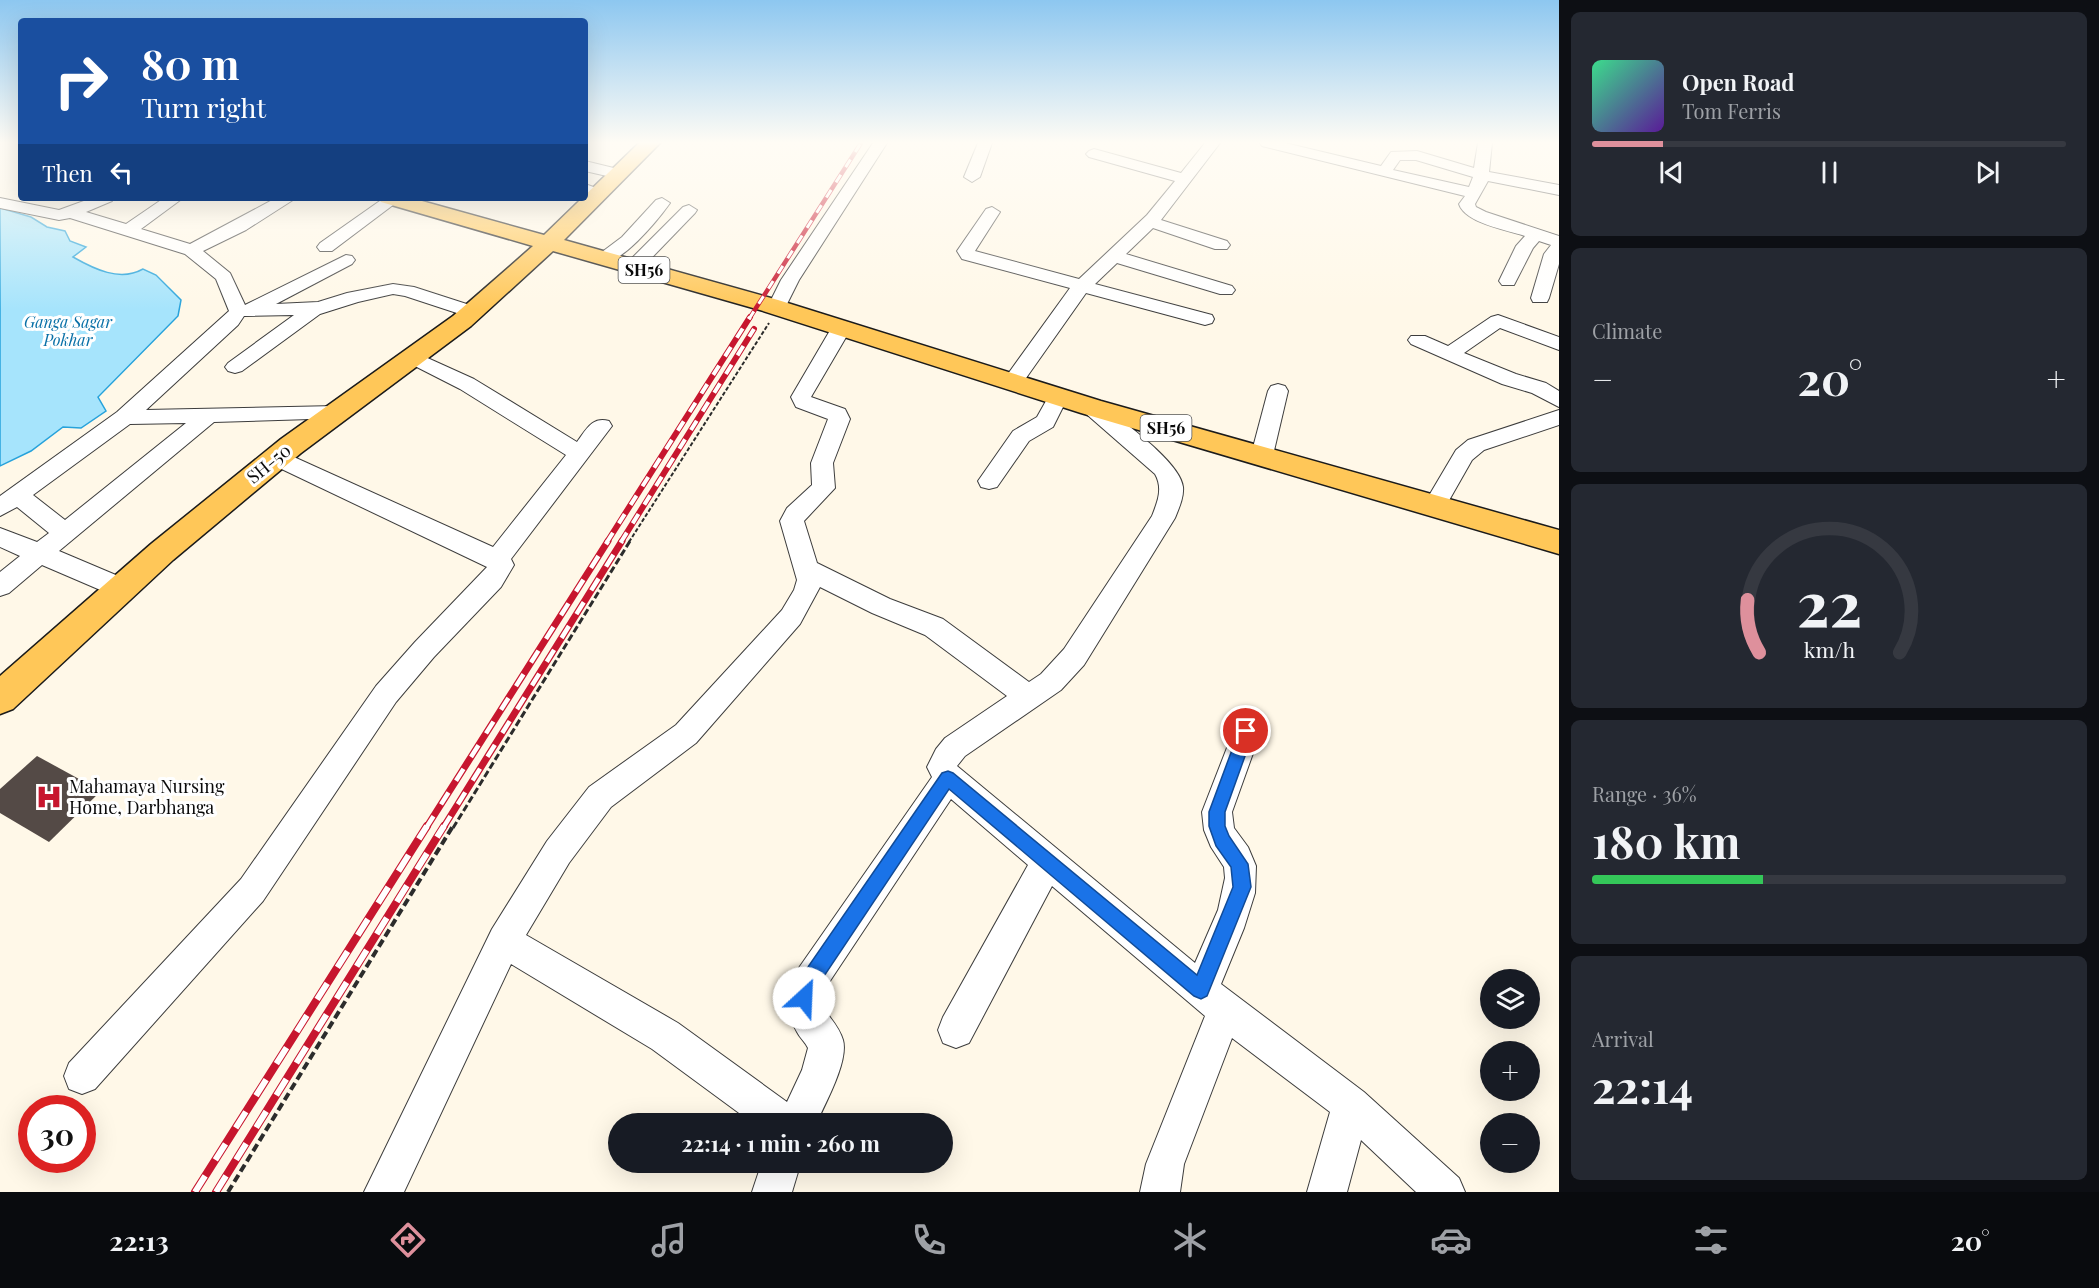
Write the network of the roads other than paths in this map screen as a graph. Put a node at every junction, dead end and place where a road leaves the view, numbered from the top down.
1 (843, 199) edge
2 (1170, 199) edge
3 (1471, 199) edge
4 (99, 201) edge
5 (171, 201) edge
6 (283, 201) edge
7 (398, 201) edge
8 (403, 201) edge
9 (584, 201) edge
10 (0, 202) edge
11 (662, 203) dead end
12 (689, 210) dead end
13 (992, 212) dead end
14 (71, 213) junction
15 (1151, 222) junction
16 (129, 230) junction
17 (1535, 235) junction
18 (549, 243) junction
19 (1559, 244) edge
20 (1221, 245) dead end
21 (326, 247) dead end
22 (191, 250) junction
23 (1114, 256) junction
24 (604, 259) junction
25 (346, 260) dead end
26 (633, 267) junction
27 (1508, 281) dead end
28 (1082, 286) junction
29 (1226, 290) dead end
30 (1540, 298) dead end
31 (776, 308) junction
32 (314, 309) junction
33 (243, 311) junction
34 (472, 312) junction
35 (1205, 319) dead end
36 (842, 327) junction
37 (1418, 340) dead end
38 (1559, 344) edge
39 (1449, 354) junction
40 (412, 357) junction
41 (235, 368) dead end
42 (1012, 383) junction
43 (1278, 391) dead end
44 (1058, 397) junction
45 (1559, 400) edge
46 (1091, 407) junction
47 (336, 413) junction
48 (209, 415) junction
49 (125, 417) junction
50 (1559, 417) edge
51 (601, 426) dead end
52 (580, 454) junction
53 (1262, 456) junction
54 (277, 458) junction
55 (989, 481) dead end
56 (9, 502) edge
57 (1435, 505) junction
58 (68, 532) junction
59 (0, 537) edge
60 (1559, 542) edge
61 (40, 554) junction
62 (497, 560) junction
63 (808, 570) junction
64 (0, 586) edge
65 (121, 588) junction
66 (1029, 697) junction
67 (0, 698) edge
68 (1246, 731) dead end
69 (948, 778) junction
70 (1047, 862) junction
71 (504, 941) junction
72 (1213, 1000) junction
73 (956, 1030) dead end
74 (82, 1076) dead end
75 (1352, 1105) junction
76 (771, 1113) edge
77 (801, 1113) edge
78 (778, 1173) edge
79 (384, 1192) edge
80 (772, 1192) edge
81 (1160, 1192) edge
82 (1327, 1192) edge
83 (1445, 1192) edge

1 - 31 street
2 - 15 street
3 - 17 street
4 - 14 street
5 - 16 street
6 - 22 street
7 - 21 street
8 - 18 main road
9 - 18 main road, SH-50
10 - 14 street
11 - 24 street
12 - 26 street
13 - 28 street
14 - 16 street
15 - 20 street
15 - 23 street
16 - 22 street
17 - 19 street
17 - 27 street
18 - 24 main road, SH56
18 - 34 main road, SH-50
19 - 30 street
22 - 33 street
23 - 28 street
23 - 29 street
24 - 26 main road, SH56
25 - 33 street
26 - 31 main road, SH56
28 - 35 street
28 - 42 street
31 - 36 main road, SH56
32 - 33 street
32 - 34 street
32 - 41 street
33 - 49 street
34 - 40 main road, SH-50
36 - 42 main road, SH56
36 - 63 street
37 - 39 street
38 - 39 street
39 - 45 street
40 - 47 main road, SH-50
40 - 52 street
42 - 44 main road, SH56
43 - 53 street
44 - 46 main road, SH56
44 - 55 street
46 - 53 main road, SH56
46 - 66 street
47 - 48 street
47 - 54 main road, SH-50
48 - 49 street
48 - 58 street
49 - 56 street
50 - 57 street
51 - 52 street
52 - 62 street
53 - 57 main road, SH56
54 - 62 street
54 - 65 main road, SH-50
56 - 58 street
57 - 60 main road, SH56
58 - 61 street
59 - 61 street
61 - 64 street
61 - 65 street
62 - 74 street
63 - 66 street
63 - 71 street
65 - 67 main road, SH-50
66 - 69 street
68 - 72 street
69 - 70 street
69 - 77 street
70 - 72 street
70 - 73 street
71 - 76 street
71 - 79 street
72 - 75 street
72 - 81 street
75 - 82 street
75 - 83 street
78 - 80 street

